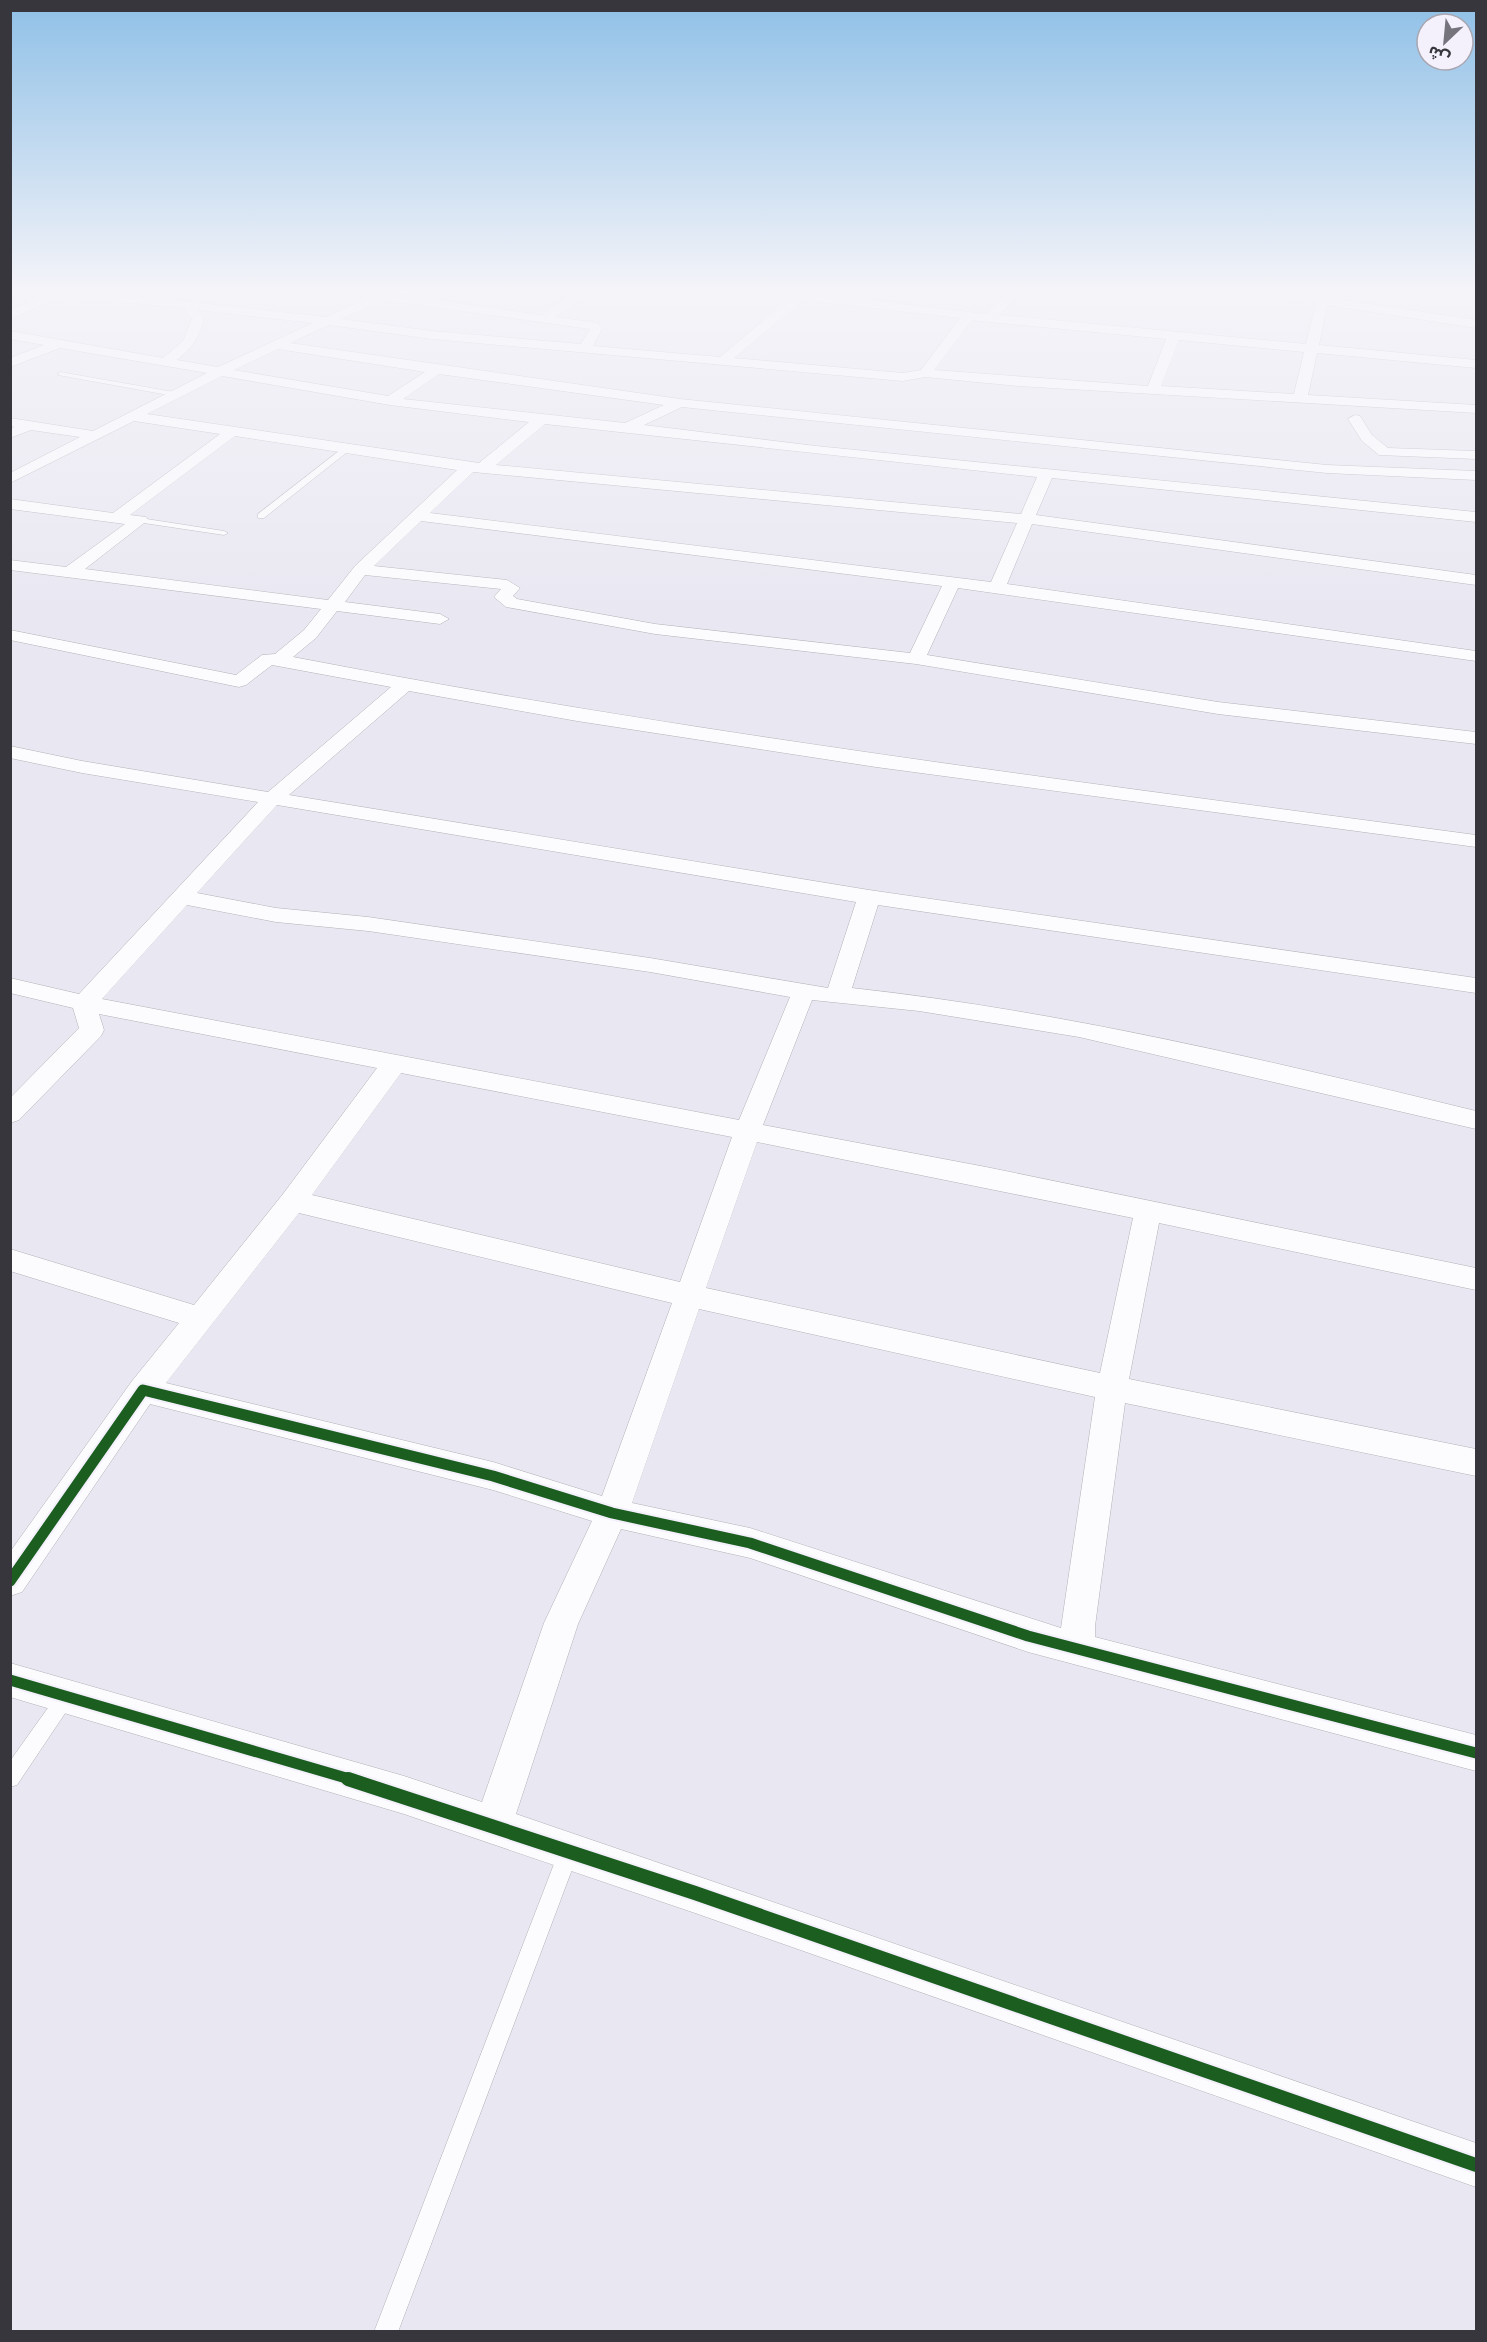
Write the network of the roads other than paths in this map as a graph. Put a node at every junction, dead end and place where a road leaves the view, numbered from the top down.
1 (163, 399) edge
2 (386, 399) edge
3 (523, 399) edge
4 (653, 399) edge
5 (1305, 399) edge
6 (390, 400) joint
7 (680, 403) junction
8 (1476, 409) edge
9 (504, 414) junction
10 (130, 416) junction
11 (543, 418) junction
12 (1355, 419) dead end
13 (10, 422) edge
14 (29, 426) junction
15 (627, 427) junction
16 (231, 432) junction
17 (10, 434) edge
18 (93, 435) junction
19 (347, 449) junction
20 (1476, 455) edge
21 (476, 468) junction
22 (1046, 474) junction
23 (1476, 475) edge
24 (10, 479) edge
25 (10, 504) edge
26 (261, 516) dead end
27 (417, 516) junction
28 (1476, 518) edge
29 (115, 519) junction
30 (1027, 519) junction
31 (140, 520) junction
32 (224, 533) dead end
33 (10, 565) edge
34 (361, 570) junction
35 (69, 573) junction
36 (1476, 580) edge
37 (952, 583) junction
38 (997, 588) junction
39 (333, 605) junction
40 (440, 619) dead end
41 (10, 635) edge
42 (1476, 656) edge
43 (916, 659) junction
44 (279, 660) junction
45 (405, 685) junction
46 (1476, 738) edge
47 (10, 752) edge
48 (272, 799) junction
49 (1476, 841) edge
50 (182, 897) junction
51 (869, 897) junction
52 (10, 985) edge
53 (1476, 985) edge
54 (804, 992) junction
55 (838, 994) junction
56 (84, 1003) junction
57 (396, 1061) junction
58 (10, 1114) edge
59 (1476, 1120) edge
60 (748, 1130) junction
61 (293, 1201) junction
62 (1148, 1211) junction
63 (10, 1260) edge
64 (1476, 1279) edge
65 (687, 1295) junction
66 (200, 1318) junction
67 (1112, 1388) junction
68 (143, 1390) junction
69 (1476, 1463) edge
70 (612, 1514) junction
71 (10, 1581) edge
72 (1078, 1649) junction
73 (10, 1680) edge
74 (66, 1697) junction
75 (1476, 1753) edge
76 (10, 1778) edge
77 (493, 1825) junction
78 (570, 1850) junction
79 (1476, 2165) edge
80 (386, 2331) edge

1 - 10 street
2 - 6 street
3 - 9 street
4 - 7 street
5 - 8 street
6 - 9 street
7 - 15 street
7 - 23 street
9 - 11 street
10 - 16 street
10 - 18 street
11 - 15 street
11 - 21 street
12 - 20 street
13 - 14 street
14 - 17 street
14 - 18 street
15 - 22 street
16 - 19 street
16 - 29 street
18 - 24 street
19 - 21 street
19 - 26 lane
21 - 27 street
21 - 30 street
22 - 28 street
22 - 30 street
25 - 29 street
27 - 34 street
27 - 37 street
29 - 31 street
30 - 36 street
30 - 38 street
31 - 32 lane
31 - 35 street
33 - 35 street
34 - 39 street
34 - 43 street
35 - 39 street
37 - 38 street
37 - 43 street
38 - 42 street
39 - 40 street
39 - 44 street
41 - 44 street
43 - 46 street
44 - 45 street
45 - 48 street
45 - 49 street
47 - 48 street
48 - 50 street
48 - 51 street
50 - 54 street
50 - 56 street
51 - 53 street
51 - 55 street
52 - 56 street
54 - 55 street
54 - 60 street
55 - 59 street
56 - 57 street
56 - 58 street
57 - 60 street
57 - 61 street
60 - 62 street
60 - 65 street
61 - 65 street
61 - 66 street
62 - 64 street
62 - 67 street
63 - 66 street
65 - 67 street
65 - 70 street
66 - 68 street
67 - 69 street
67 - 72 street
68 - 70 street
68 - 71 street
70 - 72 street
70 - 77 street
72 - 75 street
73 - 74 street
74 - 76 lane
74 - 77 street
77 - 78 street
78 - 79 street
78 - 80 lane

